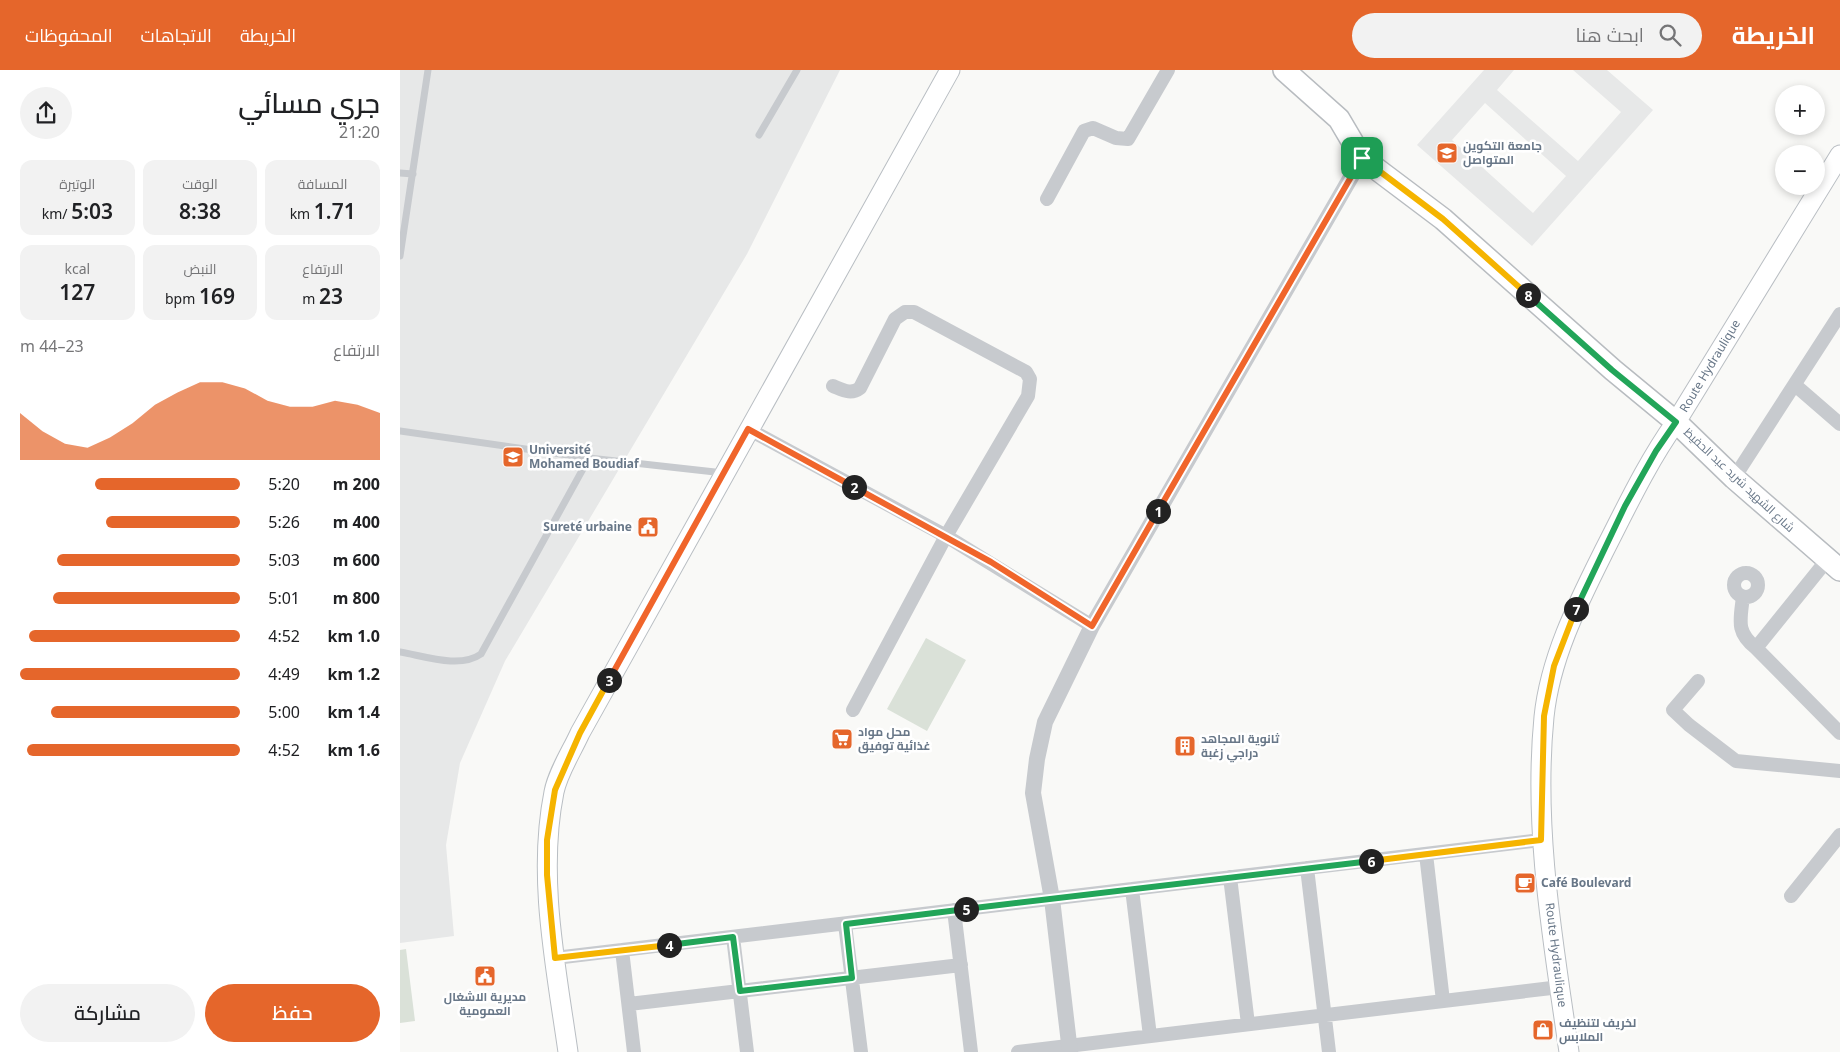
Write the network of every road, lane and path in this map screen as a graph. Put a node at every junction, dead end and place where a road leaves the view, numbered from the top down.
1 (428, 70) edge
2 (797, 70) edge
3 (950, 70) edge
4 (1168, 70) edge
5 (1284, 70) edge
6 (759, 135) dead end
7 (1840, 155) edge
8 (1362, 158) junction
9 (400, 173) edge
10 (413, 174) junction
11 (1047, 199) dead end
12 (400, 256) edge
13 (1840, 314) edge
14 (1795, 385) junction
15 (833, 386) dead end
16 (1676, 422) junction
17 (1840, 424) edge
18 (748, 429) junction
19 (400, 431) edge
20 (589, 458) junction
21 (724, 474) junction
22 (1734, 478) junction
23 (946, 536) junction
24 (1833, 565) edge
25 (1743, 597) dead end
26 (1092, 626) junction
27 (1756, 648) junction
28 (400, 652) edge
29 (1698, 681) dead end
30 (853, 710) dead end
31 (1840, 733) edge
32 (1840, 771) edge
33 (1840, 835) edge
34 (1541, 840) junction
35 (1426, 854) junction
36 (1308, 868) junction
37 (1230, 877) junction
38 (1132, 889) junction
39 (1791, 896) dead end
40 (1052, 899) junction
41 (954, 910) junction
42 (846, 924) junction
43 (733, 937) junction
44 (622, 950) junction
45 (555, 958) junction
46 (960, 965) junction
47 (852, 978) junction
48 (1560, 987) junction
49 (740, 991) junction
50 (1443, 1001) junction
51 (628, 1004) junction
52 (1325, 1015) junction
53 (1248, 1024) junction
54 (1150, 1036) junction
55 (1070, 1049) edge
56 (568, 1052) edge
57 (634, 1052) edge
58 (747, 1052) edge
59 (861, 1052) edge
60 (971, 1052) edge
61 (1018, 1052) edge
62 (1329, 1052) edge
63 (1569, 1052) edge

1 - 10 lane
2 - 6 lane
3 - 18 main road
4 - 11 street
5 - 8 main road, شارع الشهيد شريد عبد الحفيظ
7 - 16 main road, Route Hydraulique
8 - 16 main road, شارع الشهيد شريد عبد الحفيظ
8 - 26 street
9 - 10 lane
10 - 12 lane
13 - 14 street
14 - 17 street
14 - 22 street
15 - 23 street
16 - 22 main road, شارع الشهيد شريد عبد الحفيظ
16 - 34 main road, Route Hydraulique
18 - 21 main road
18 - 23 street
19 - 20 lane
20 - 21 lane
20 - 28 lane
21 - 45 main road
22 - 24 main road, شارع الشهيد شريد عبد الحفيظ
23 - 26 street
23 - 30 street
24 - 27 street
25 - 27 street
26 - 40 street
27 - 31 street
29 - 32 street
33 - 39 street
34 - 35 street
34 - 48 main road, Route Hydraulique
35 - 36 street
35 - 50 street
36 - 37 street
36 - 52 street
37 - 38 street
37 - 53 street
38 - 40 street
38 - 54 street
40 - 41 street
40 - 55 street
41 - 42 street
41 - 46 street
42 - 43 street
42 - 47 street
43 - 44 street
43 - 49 street
44 - 45 street
44 - 51 street
45 - 56 main road
46 - 47 street
46 - 60 street
47 - 49 street
47 - 59 street
48 - 50 street
48 - 63 main road, Route Hydraulique
49 - 51 street
49 - 58 street
50 - 52 street
51 - 57 street
52 - 53 street
52 - 62 street
53 - 54 street
54 - 55 street
55 - 61 street

